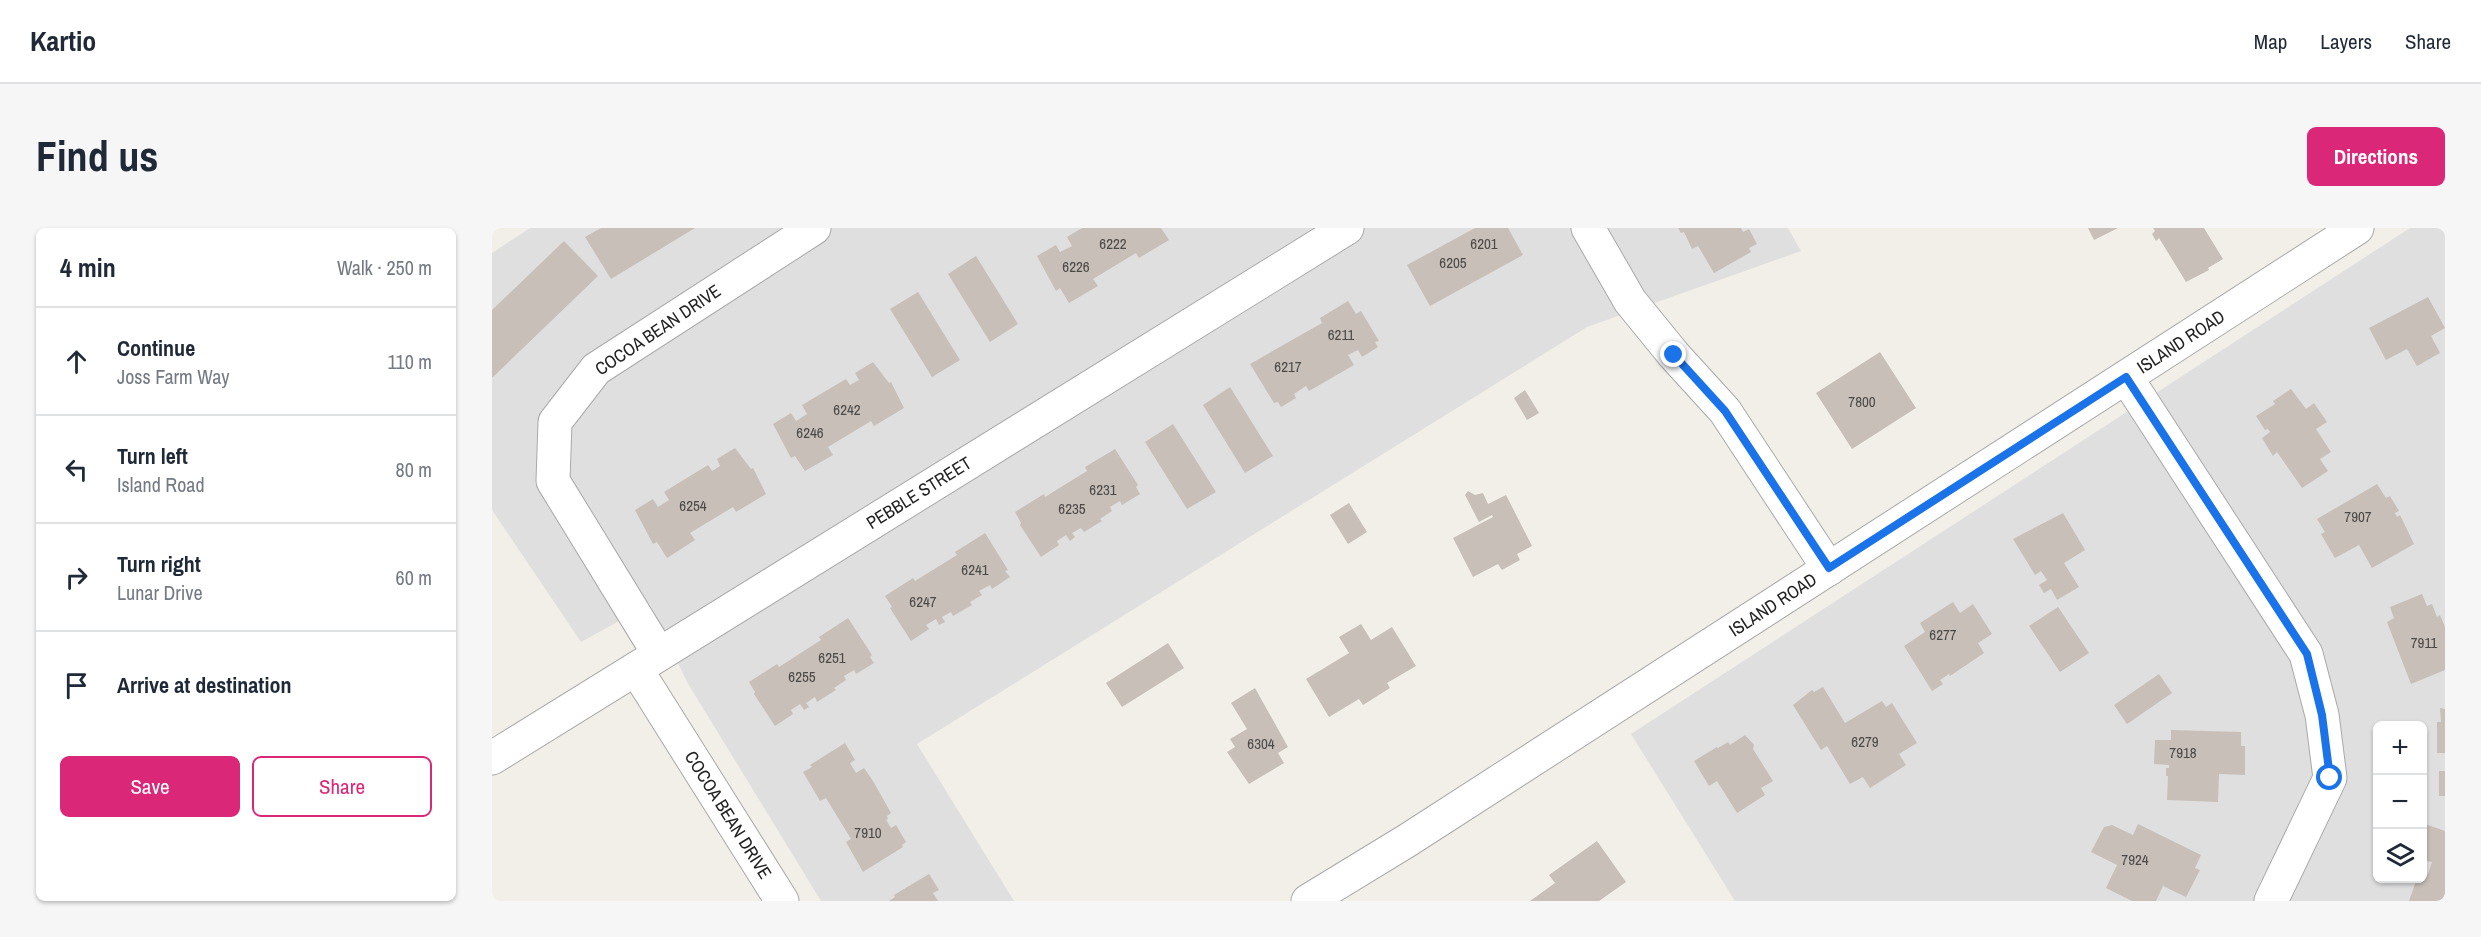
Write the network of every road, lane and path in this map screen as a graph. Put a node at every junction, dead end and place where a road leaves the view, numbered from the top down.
1 (814, 228) edge
2 (1347, 228) edge
3 (1588, 228) edge
4 (2357, 228) edge
5 (2126, 377) junction
6 (1829, 568) junction
7 (648, 661) junction
8 (492, 758) edge
9 (782, 901) edge
10 (1308, 901) edge
11 (2271, 901) edge

1 - 7 street, COCOA BEAN DRIVE
2 - 7 street, PEBBLE STREET
3 - 6 street
4 - 5 street, ISLAND ROAD
5 - 6 street, ISLAND ROAD
5 - 11 street
6 - 10 street, ISLAND ROAD
7 - 8 street, PEBBLE STREET
7 - 9 street, COCOA BEAN DRIVE

